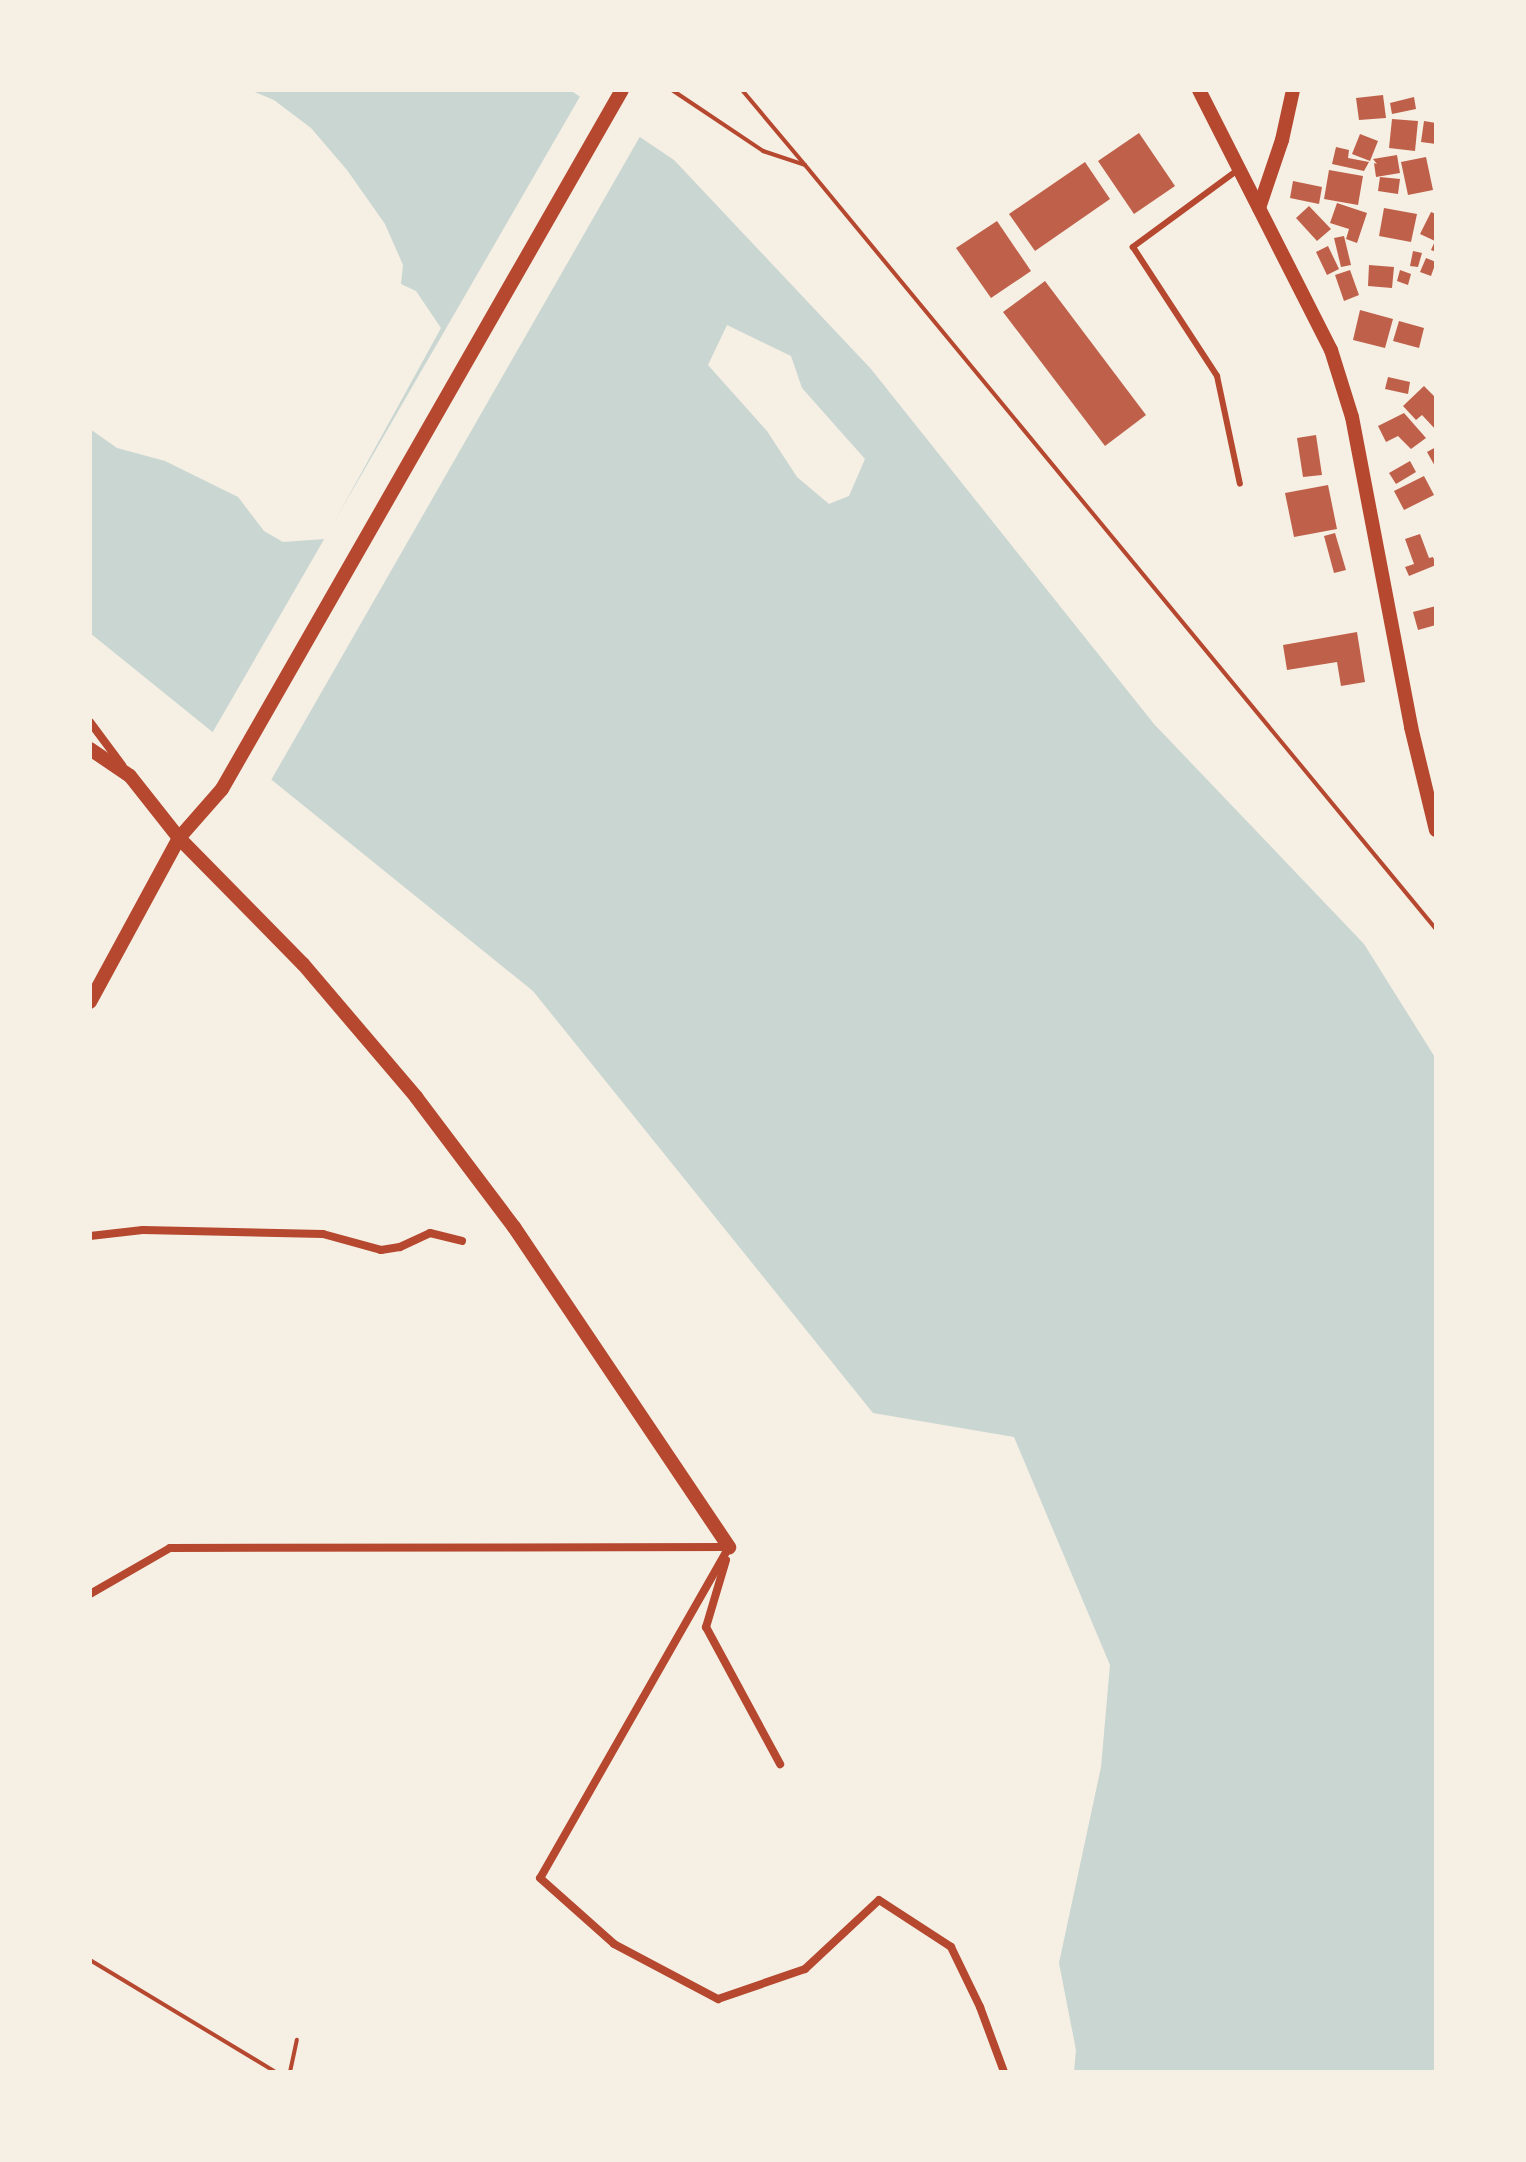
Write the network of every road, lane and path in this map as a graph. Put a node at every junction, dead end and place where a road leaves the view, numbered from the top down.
1 (622, 90) edge
2 (672, 90) edge
3 (742, 90) edge
4 (1199, 90) edge
5 (1293, 90) edge
6 (805, 165) junction
7 (1239, 169) junction
8 (1259, 208) junction
9 (1240, 484) dead end
10 (90, 722) edge
11 (90, 749) edge
12 (130, 776) junction
13 (1436, 830) edge
14 (179, 838) junction
15 (1436, 929) edge
16 (90, 1002) edge
17 (90, 1236) edge
18 (462, 1241) dead end
19 (729, 1547) junction
20 (90, 1594) edge
21 (780, 1764) dead end
22 (90, 1960) edge
23 (297, 2040) dead end
24 (276, 2072) edge
25 (290, 2072) edge
26 (1004, 2072) edge

1 - 14 street
2 - 6 path
3 - 6 path
4 - 7 street
5 - 8 street
6 - 15 path
7 - 8 street
7 - 9 lane
8 - 13 street
10 - 12 street
11 - 12 street
12 - 14 street
14 - 16 street
14 - 19 street
17 - 18 street
19 - 20 street
19 - 21 street
19 - 26 street
22 - 24 path
23 - 25 path

